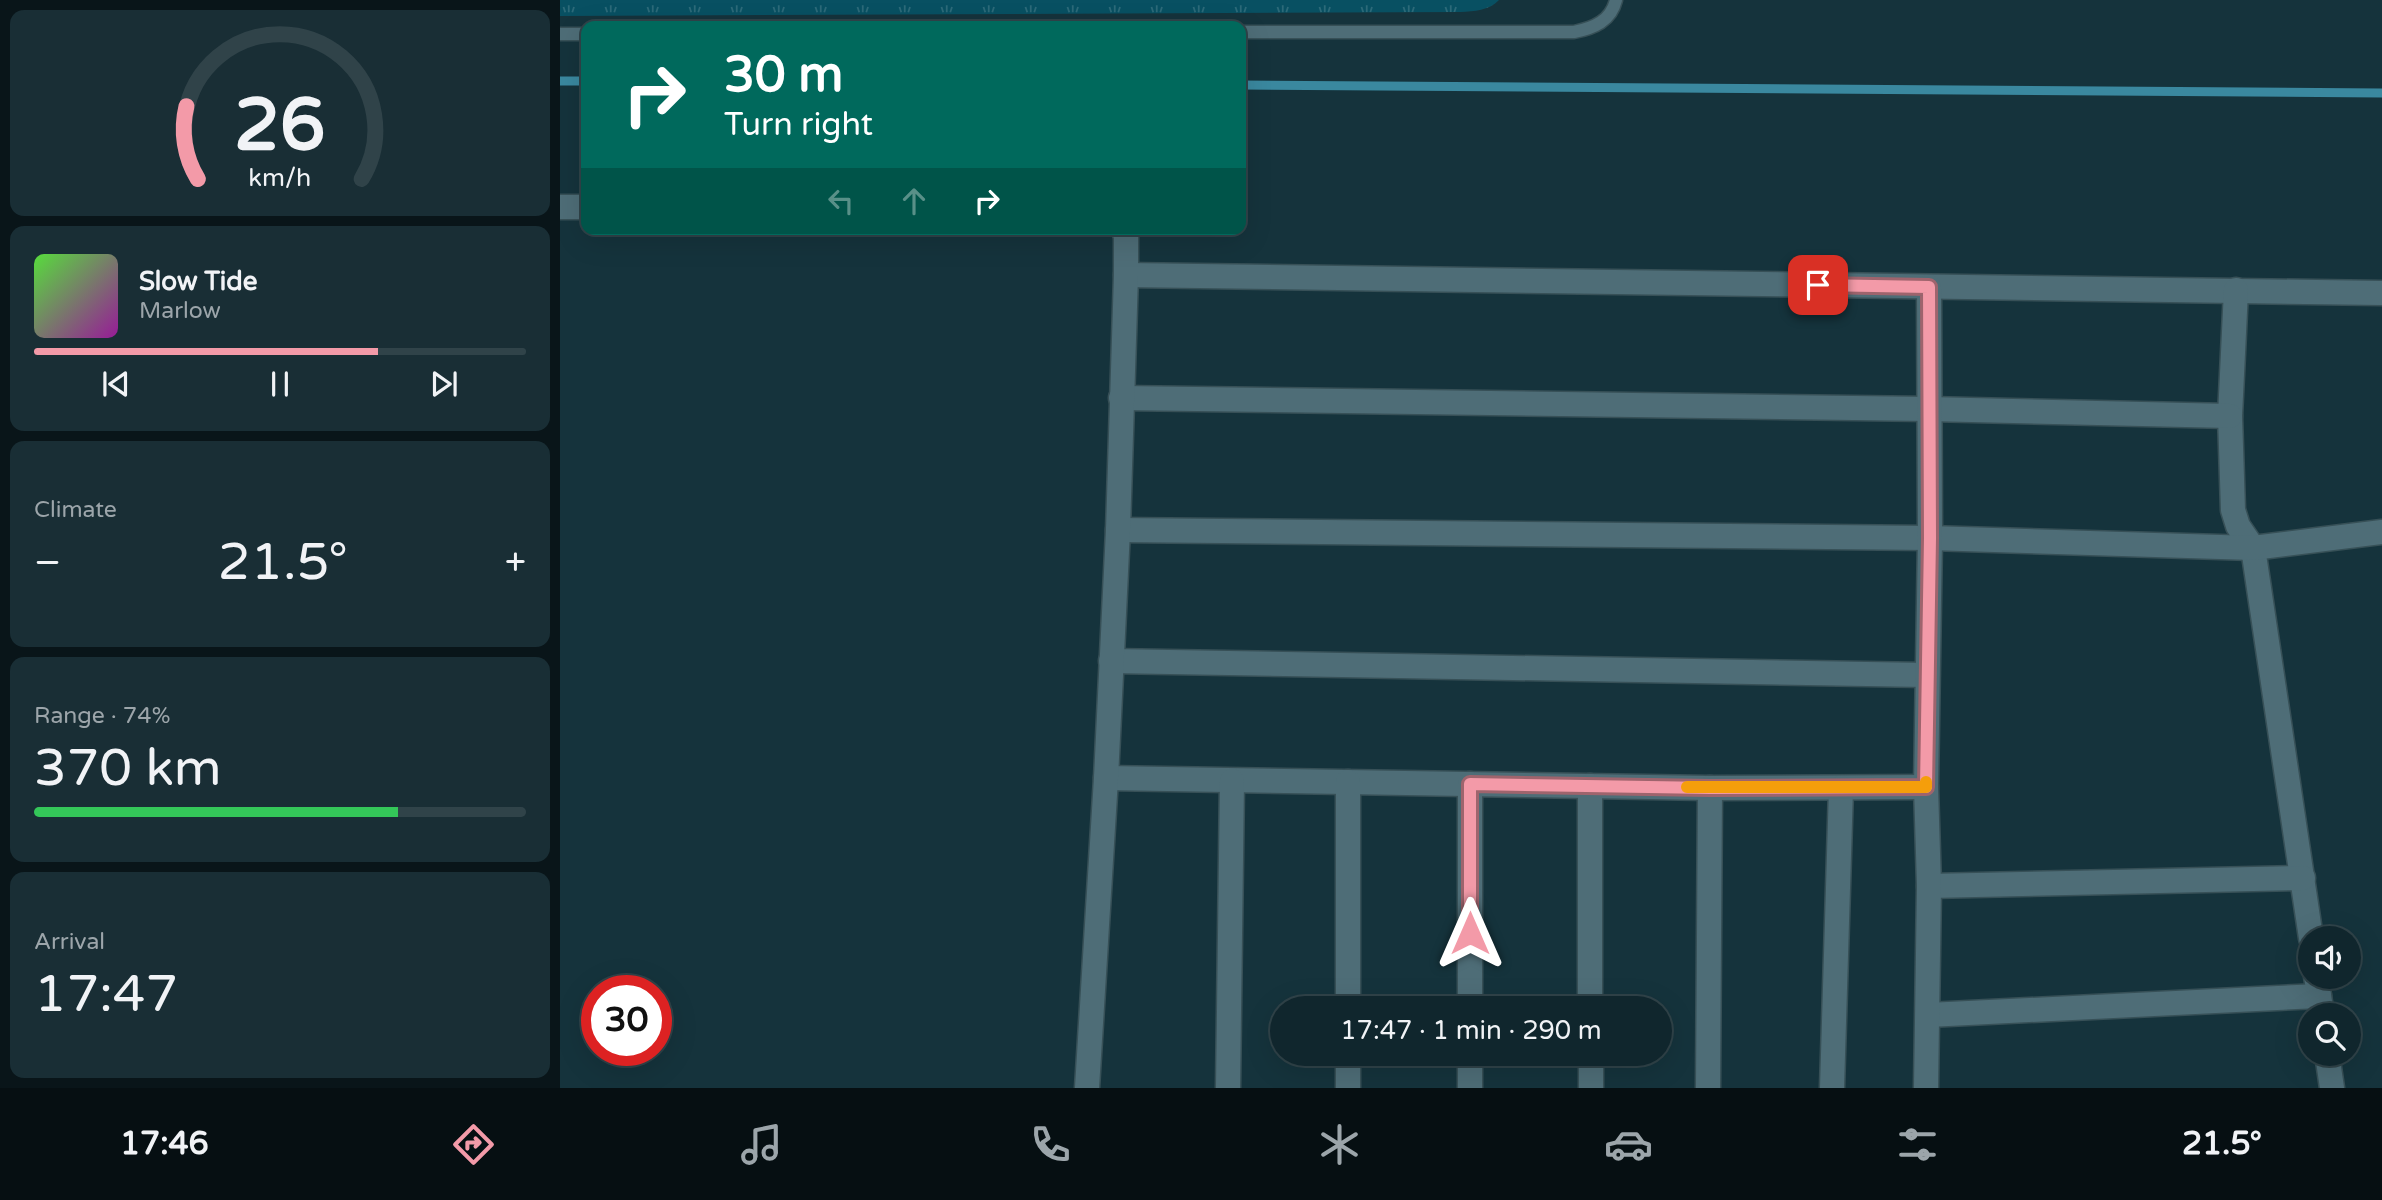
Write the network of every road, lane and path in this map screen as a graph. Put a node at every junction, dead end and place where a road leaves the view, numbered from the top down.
1 (1616, 0) edge
2 (1246, 32) edge
3 (560, 34) edge
4 (581, 34) edge
5 (560, 207) edge
6 (581, 207) edge
7 (1126, 235) edge
8 (1126, 275) junction
9 (1929, 287) junction
10 (2236, 290) junction
11 (2382, 293) edge
12 (1121, 398) junction
13 (1928, 409) junction
14 (2230, 416) junction
15 (1118, 530) junction
16 (2382, 532) edge
17 (1930, 538) junction
18 (2253, 548) junction
19 (1111, 661) junction
20 (1926, 675) junction
21 (1106, 778) junction
22 (1231, 781) junction
23 (1348, 782) junction
24 (1470, 784) junction
25 (1590, 786) junction
26 (1926, 787) junction
27 (1710, 788) junction
28 (1841, 788) junction
29 (2303, 878) junction
30 (1929, 887) junction
31 (2309, 926) edge
32 (1348, 996) edge
33 (1470, 996) edge
34 (1590, 996) edge
35 (2319, 996) edge
36 (1928, 1016) junction
37 (1348, 1066) edge
38 (1470, 1066) edge
39 (1591, 1066) edge
40 (2329, 1066) edge
41 (1087, 1088) edge
42 (1228, 1088) edge
43 (1348, 1088) edge
44 (1470, 1088) edge
45 (1591, 1088) edge
46 (1708, 1088) edge
47 (1832, 1088) edge
48 (1926, 1088) edge
49 (2332, 1088) edge

1 - 2 lane
3 - 4 lane
5 - 6 street
7 - 8 street
8 - 9 street
8 - 12 street
9 - 10 street
9 - 13 street
10 - 11 street
10 - 14 street
12 - 13 street
12 - 15 street
13 - 14 street
13 - 17 street
14 - 18 street
15 - 17 street
15 - 19 street
16 - 18 street
17 - 18 street
17 - 20 street
18 - 29 street
19 - 20 street
19 - 21 street
20 - 26 street
21 - 22 street
21 - 41 street
22 - 23 street
22 - 42 street
23 - 24 street
23 - 32 street
24 - 25 street
24 - 33 street
25 - 27 street
25 - 34 street
26 - 28 street
26 - 30 street
27 - 28 street
27 - 46 street
28 - 47 street
29 - 30 street
29 - 31 street
30 - 36 street
35 - 36 street
36 - 48 street
37 - 43 street
38 - 44 street
39 - 45 street
40 - 49 street

